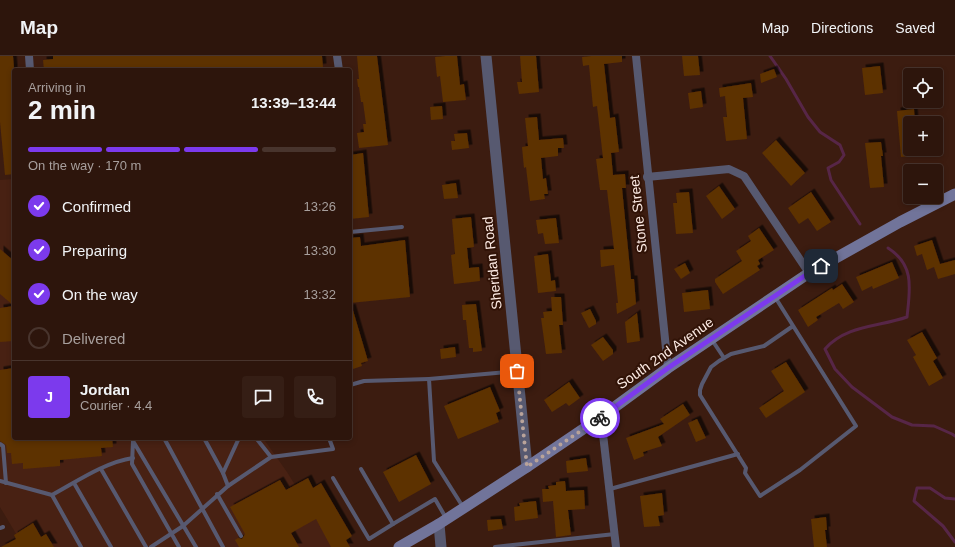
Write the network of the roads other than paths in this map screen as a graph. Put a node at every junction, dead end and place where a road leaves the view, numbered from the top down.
1 (29, 56) edge
2 (337, 56) edge
3 (486, 56) edge
4 (636, 56) edge
5 (30, 68) edge
6 (339, 68) edge
7 (647, 177) junction
8 (955, 194) edge
9 (402, 227) dead end
10 (352, 232) edge
11 (809, 273) junction
12 (774, 296) junction
13 (793, 326) junction
14 (712, 339) junction
15 (724, 358) junction
16 (668, 368) junction
17 (517, 371) junction
18 (429, 379) junction
19 (352, 384) edge
20 (601, 417) junction
21 (133, 440) edge
22 (165, 440) edge
23 (205, 440) edge
24 (237, 440) edge
25 (258, 440) edge
26 (330, 440) edge
27 (0, 444) edge
28 (738, 454) junction
29 (271, 457) junction
30 (132, 458) junction
31 (527, 467) junction
32 (361, 469) dead end
33 (101, 470) junction
34 (224, 473) junction
35 (333, 478) dead end
36 (0, 481) edge
37 (6, 482) junction
38 (74, 483) junction
39 (228, 486) junction
40 (610, 489) junction
41 (217, 494) junction
42 (52, 495) junction
43 (202, 508) junction
44 (463, 508) junction
45 (443, 521) junction
46 (393, 524) junction
47 (183, 526) junction
48 (172, 534) junction
49 (615, 534) junction
50 (241, 536) dead end
51 (81, 547) edge
52 (111, 547) edge
53 (146, 547) edge
54 (151, 547) edge
55 (179, 547) edge
56 (196, 547) edge
57 (223, 547) edge
58 (399, 547) edge
59 (441, 547) edge
60 (495, 547) edge
61 (616, 547) edge

1 - 5 street
2 - 6 street
3 - 17 street, Sheridan Road
4 - 7 street, Stone Street
7 - 11 street
7 - 16 street, Stone Street
8 - 11 main road, South 2nd Avenue
9 - 10 lane
11 - 12 main road, South 2nd Avenue
12 - 13 lane
12 - 14 main road, South 2nd Avenue
13 - 15 lane
13 - 28 lane
14 - 15 lane
14 - 16 main road, South 2nd Avenue
15 - 28 lane
16 - 20 main road, South 2nd Avenue
17 - 18 lane
17 - 31 street, Sheridan Road
18 - 19 lane
18 - 44 lane
20 - 31 main road, South 2nd Avenue
20 - 40 street
21 - 30 lane
21 - 47 lane
22 - 43 lane
23 - 34 lane
24 - 34 lane
25 - 29 lane
26 - 29 lane
27 - 37 lane
28 - 40 lane
29 - 39 lane
30 - 33 lane
30 - 48 lane
31 - 44 main road, South 2nd Avenue
32 - 46 lane
33 - 38 lane
33 - 53 lane
34 - 39 lane
35 - 46 lane
36 - 37 lane
37 - 42 lane
38 - 42 lane
38 - 52 lane
39 - 41 lane
40 - 49 street
41 - 43 lane
41 - 50 lane
42 - 51 lane
43 - 47 lane
43 - 57 lane
44 - 45 main road, South 2nd Avenue
45 - 46 lane
45 - 58 main road, South 2nd Avenue
45 - 59 street
47 - 48 lane
47 - 56 lane
48 - 54 lane
48 - 55 lane
49 - 60 lane
49 - 61 street

